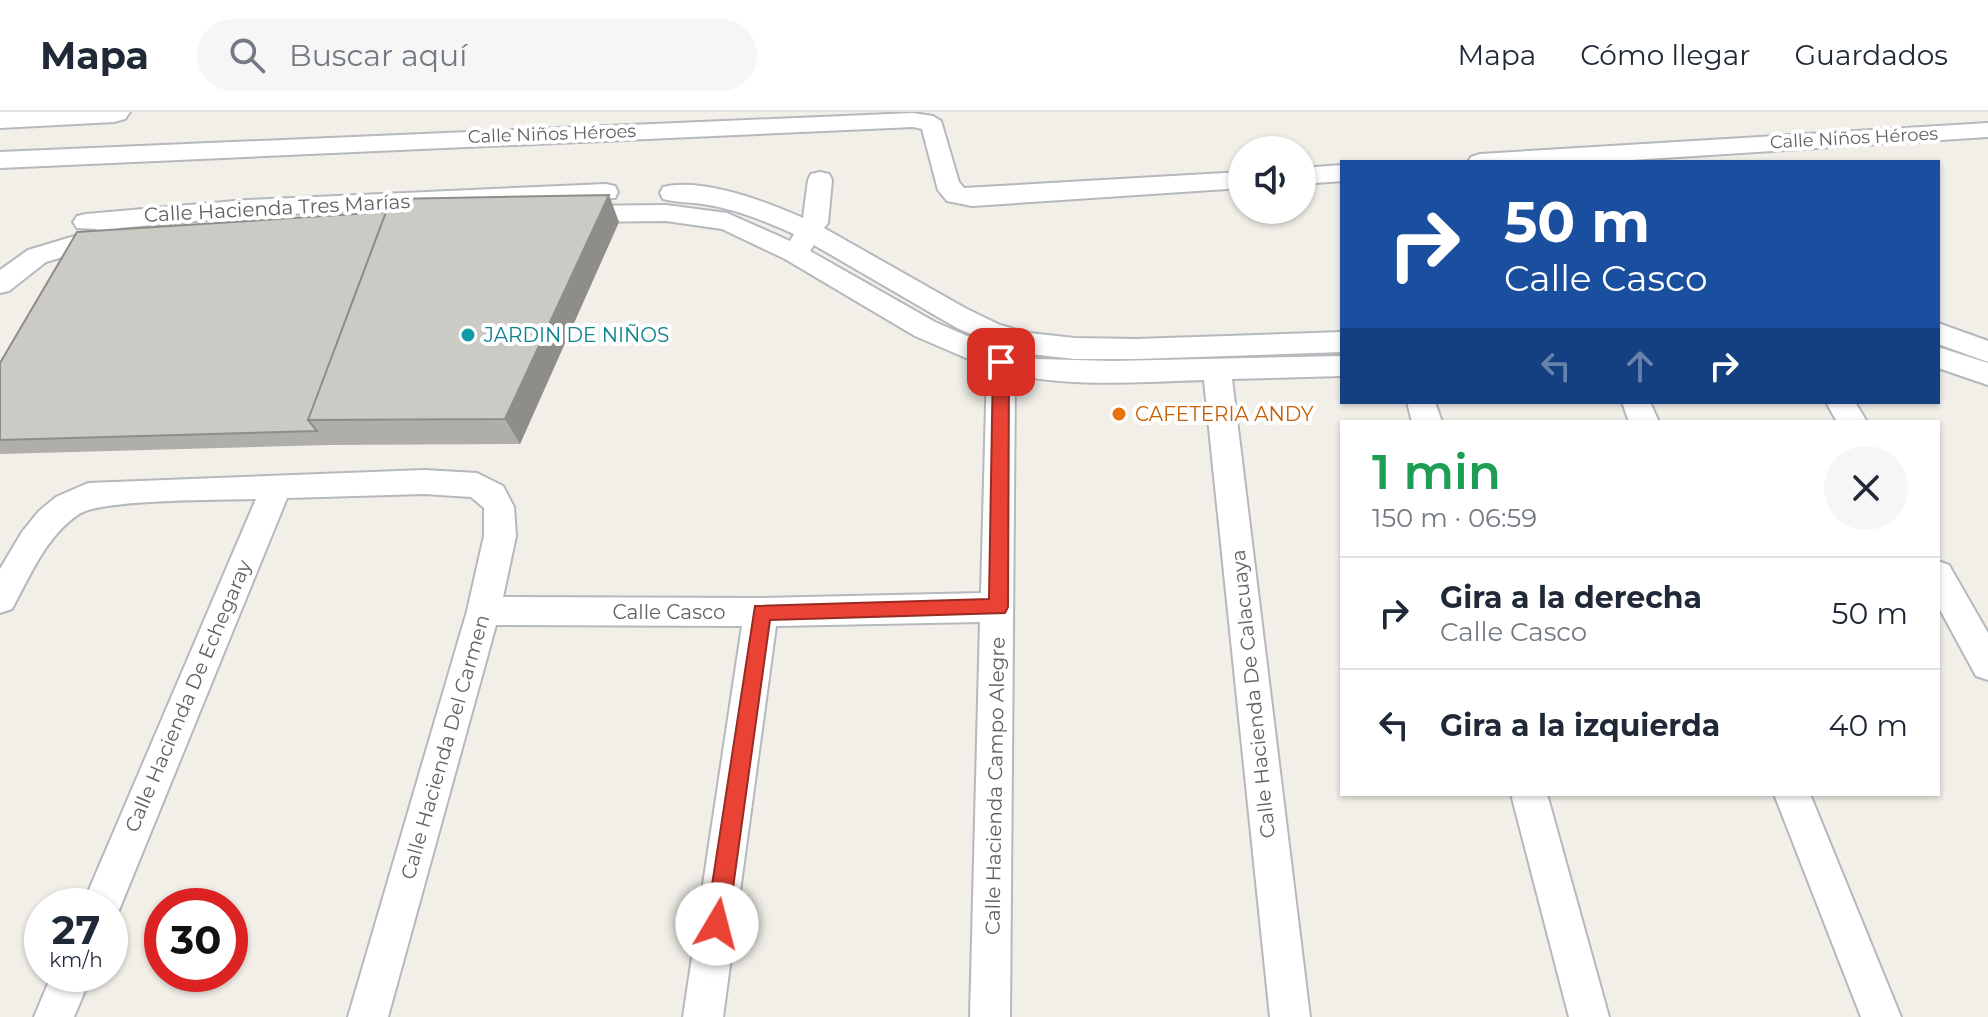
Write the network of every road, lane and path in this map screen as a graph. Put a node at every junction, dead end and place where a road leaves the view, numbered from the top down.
1 (114, 112) edge
2 (0, 118) edge
3 (1988, 130) edge
4 (0, 160) edge
5 (1512, 160) edge
6 (1340, 173) edge
7 (1316, 175) edge
8 (820, 180) dead end
9 (1228, 181) edge
10 (811, 231) junction
11 (31, 249) junction
12 (794, 253) junction
13 (0, 257) edge
14 (0, 284) edge
15 (1988, 326) edge
16 (1940, 332) edge
17 (1940, 333) edge
18 (1340, 344) edge
19 (1988, 352) edge
20 (1324, 358) edge
21 (1940, 358) edge
22 (1001, 362) junction
23 (1217, 371) junction
24 (1988, 374) edge
25 (276, 487) junction
26 (1940, 579) edge
27 (0, 599) edge
28 (999, 607) junction
29 (483, 611) junction
30 (761, 612) junction
31 (1988, 665) edge
32 (1530, 796) edge
33 (1793, 796) edge
34 (109, 888) edge
35 (64, 992) edge
36 (54, 1017) edge
37 (368, 1017) edge
38 (703, 1017) edge
39 (990, 1017) edge
40 (1290, 1017) edge
41 (1589, 1017) edge
42 (1881, 1017) edge

1 - 2 main road
3 - 5 street, Calle Niños Héroes
4 - 9 street, Calle Niños Héroes
6 - 7 street
8 - 10 street
10 - 11 street, Calle Hacienda Tres Marías
10 - 12 street
10 - 20 street, Calle Hacienda Tres Marías
11 - 12 street, Calle Hacienda Tres Marías
11 - 13 street, Calle Hacienda Tres Marías
11 - 14 street, Calle Hacienda Tres Marías
12 - 22 street, Calle Hacienda Tres Marías
15 - 16 street
17 - 19 street
18 - 20 street, Calle Hacienda Tres Marías
20 - 23 street, Calle Hacienda Tres Marías
21 - 24 street
22 - 23 street, Calle Hacienda Tres Marías
22 - 28 street, Calle Hacienda Campo Alegre
23 - 40 street, Calle Hacienda De Calacuaya
25 - 27 street
25 - 29 street, Calle Hacienda Del Carmen
25 - 34 street, Calle Hacienda De Echegaray
26 - 31 street
28 - 30 street, Calle Casco
28 - 39 street, Calle Hacienda Campo Alegre
29 - 30 street, Calle Casco
29 - 37 street, Calle Hacienda Del Carmen
30 - 38 street
32 - 41 street
33 - 42 street
35 - 36 street

